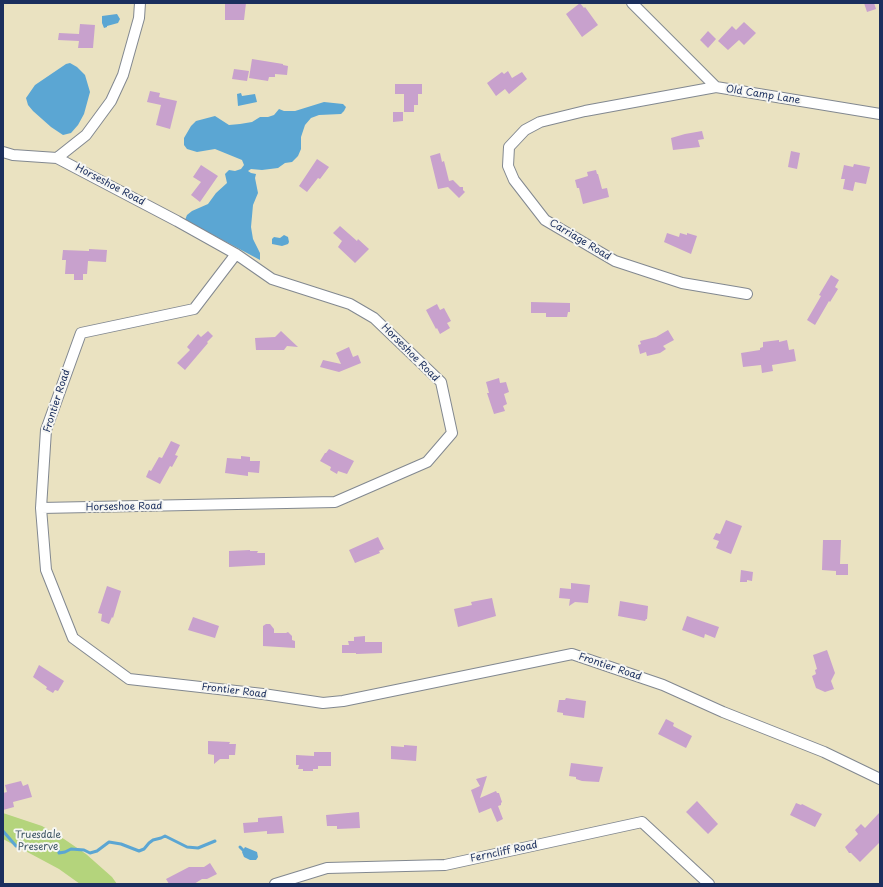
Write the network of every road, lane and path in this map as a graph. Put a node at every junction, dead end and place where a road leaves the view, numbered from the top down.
1 (140, 3) edge
2 (632, 3) edge
3 (716, 87) junction
4 (880, 114) edge
5 (3, 152) edge
6 (57, 158) junction
7 (236, 254) junction
8 (747, 294) dead end
9 (41, 508) junction
10 (880, 779) edge
11 (275, 884) edge
12 (709, 884) edge

1 - 6 street
2 - 3 street, Old Camp Lane
3 - 4 street, Old Camp Lane
3 - 8 street, Carriage Road
5 - 6 street
6 - 7 street, Horseshoe Road
7 - 9 street, Frontier Road
7 - 9 street, Horseshoe Road
9 - 10 street, Frontier Road
11 - 12 street, Ferncliff Road

